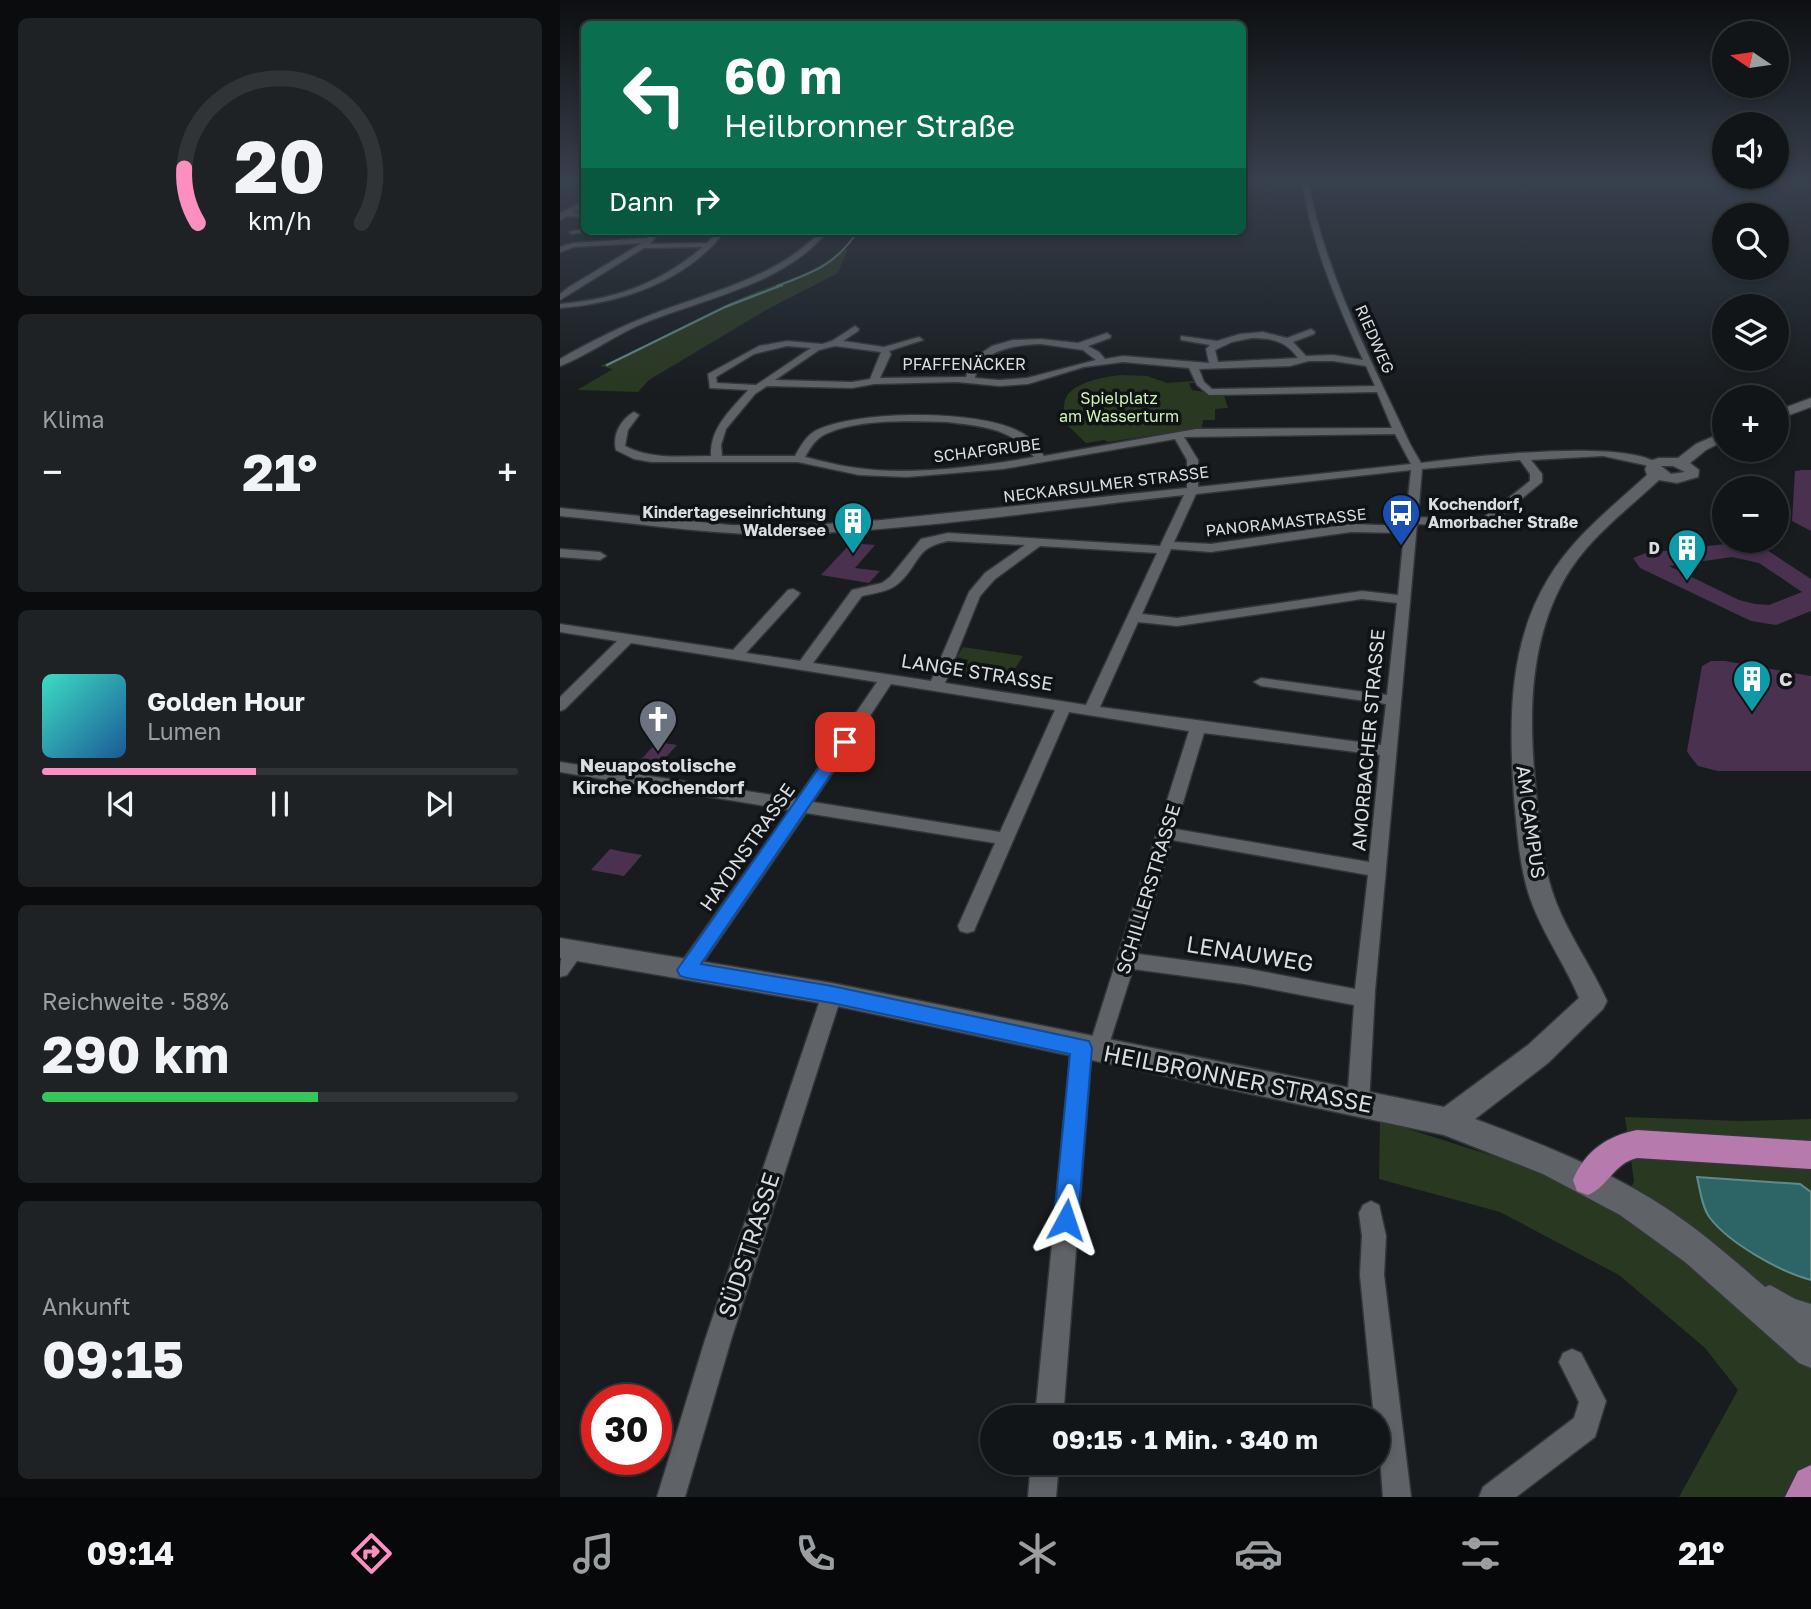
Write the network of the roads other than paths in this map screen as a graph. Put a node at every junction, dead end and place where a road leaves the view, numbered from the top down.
1 (634, 251) edge
2 (702, 251) edge
3 (804, 251) edge
4 (1321, 251) edge
5 (564, 291) edge
6 (560, 298) edge
7 (560, 306) edge
8 (855, 329) dead end
9 (1311, 332) dead end
10 (1107, 336) dead end
11 (1184, 338) dead end
12 (919, 340) dead end
13 (1285, 342) junction
14 (835, 343) junction
15 (1217, 344) junction
16 (1081, 345) junction
17 (821, 346) junction
18 (884, 350) junction
19 (1304, 359) junction
20 (1102, 360) junction
21 (560, 363) edge
22 (1367, 363) junction
23 (1214, 365) junction
24 (1193, 366) junction
25 (970, 380) junction
26 (874, 381) junction
27 (762, 386) junction
28 (1380, 388) junction
29 (1811, 402) edge
30 (1789, 411) edge
31 (634, 415) dead end
32 (1398, 431) junction
33 (1177, 435) junction
34 (1712, 442) edge
35 (1522, 456) junction
36 (717, 458) junction
37 (798, 459) junction
38 (1042, 460) junction
39 (1681, 463) junction
40 (1416, 465) junction
41 (1654, 468) junction
42 (1671, 478) junction
43 (1192, 490) junction
44 (560, 512) edge
45 (1618, 512) junction
46 (1410, 525) junction
47 (1038, 542) junction
48 (1166, 547) junction
49 (560, 553) edge
50 (600, 556) dead end
51 (793, 593) dead end
52 (1402, 600) junction
53 (1134, 617) junction
54 (560, 628) edge
55 (628, 638) junction
56 (737, 654) junction
57 (805, 664) junction
58 (888, 677) junction
59 (1261, 682) dead end
60 (937, 685) junction
61 (1393, 701) junction
62 (560, 706) edge
63 (1064, 706) junction
64 (1091, 710) junction
65 (1198, 727) junction
66 (1388, 751) junction
67 (560, 767) edge
68 (801, 807) junction
69 (1165, 833) junction
70 (1006, 839) junction
71 (1378, 870) junction
72 (967, 926) dead end
73 (565, 956) edge
74 (1126, 960) junction
75 (687, 970) junction
76 (832, 994) junction
77 (1365, 999) junction
78 (1090, 1049) junction
79 (1358, 1104) junction
80 (1448, 1122) junction
81 (1811, 1154) edge
82 (1588, 1180) junction
83 (1371, 1213) dead end
84 (1694, 1249) junction
85 (1811, 1321) edge
86 (1811, 1350) edge
87 (1572, 1362) dead end
88 (1050, 1405) edge
89 (1044, 1475) edge
90 (1811, 1484) edge
91 (671, 1497) edge
92 (1042, 1497) edge
93 (1397, 1497) edge
94 (1493, 1497) edge
95 (1804, 1497) edge

1 - 5 street
2 - 7 street
3 - 21 street
4 - 22 street, RIEDWEG
5 - 6 street
8 - 14 street
9 - 13 street
10 - 16 street
11 - 15 street
12 - 18 street
13 - 15 street
13 - 19 street
14 - 17 street
14 - 18 street
15 - 23 street
16 - 20 street
16 - 25 street
17 - 27 street
17 - 27 street, PFAFFENÄCKER
18 - 26 street
19 - 22 street, PFAFFENÄCKER
19 - 23 street, PFAFFENÄCKER
20 - 24 street, PFAFFENÄCKER
20 - 25 street, PFAFFENÄCKER
22 - 28 street, RIEDWEG
23 - 24 street, PFAFFENÄCKER
24 - 28 street
25 - 26 street, PFAFFENÄCKER
26 - 27 street, PFAFFENÄCKER
27 - 36 street
28 - 32 street
29 - 30 street
31 - 36 street, SCHAFGRUBE
32 - 33 street, SCHAFGRUBE
32 - 40 street
33 - 38 street, SCHAFGRUBE
33 - 43 street
34 - 39 street
35 - 40 street, NECKARSULMER STRASSE
35 - 41 street, NECKARSULMER STRASSE
35 - 46 street, PANORAMASTRASSE
36 - 37 street, SCHAFGRUBE
37 - 38 street, SCHAFGRUBE
37 - 38 street
39 - 41 street
39 - 42 street, AM CAMPUS
40 - 43 street, NECKARSULMER STRASSE
40 - 46 street, AMORBACHER STRASSE
41 - 42 street
41 - 45 street, AM CAMPUS
42 - 45 street, AM CAMPUS
43 - 44 street, NECKARSULMER STRASSE
43 - 48 street
45 - 80 street, AM CAMPUS
46 - 48 street, PANORAMASTRASSE
46 - 52 street, AMORBACHER STRASSE
47 - 48 street, PANORAMASTRASSE
47 - 57 street, PANORAMASTRASSE
47 - 60 street
48 - 53 street
49 - 50 street
51 - 56 street
52 - 53 street
52 - 61 street, AMORBACHER STRASSE
53 - 64 street
54 - 55 street, LANGE STRASSE
55 - 56 street, LANGE STRASSE
55 - 62 street
56 - 57 street, LANGE STRASSE
57 - 58 street, LANGE STRASSE
58 - 60 street, LANGE STRASSE
58 - 68 street, HAYDNSTRASSE
59 - 61 street
60 - 63 street, LANGE STRASSE
61 - 66 street, AMORBACHER STRASSE
63 - 64 street, LANGE STRASSE
63 - 70 street
64 - 65 street, LANGE STRASSE
65 - 66 street, LANGE STRASSE
65 - 69 street, SCHILLERSTRASSE
66 - 71 street, AMORBACHER STRASSE
67 - 68 street
68 - 70 street
68 - 75 street, HAYDNSTRASSE
69 - 71 street
69 - 74 street, SCHILLERSTRASSE
70 - 72 street
71 - 77 street, AMORBACHER STRASSE
73 - 75 street, HEILBRONNER STRASSE
74 - 77 street, LENAUWEG
74 - 78 street, SCHILLERSTRASSE
75 - 76 street, HEILBRONNER STRASSE
76 - 78 street, HEILBRONNER STRASSE
76 - 91 street, SÜDSTRASSE
77 - 79 street, AMORBACHER STRASSE
78 - 79 street, HEILBRONNER STRASSE
78 - 88 street, SCHILLERSTRASSE
79 - 80 street, HEILBRONNER STRASSE
80 - 82 street, HEILBRONNER STRASSE
81 - 82 highway
82 - 84 street, HEILBRONNER STRASSE
83 - 93 street
84 - 85 street
84 - 86 street, HEILBRONNER STRASSE
87 - 94 street
89 - 92 street
90 - 95 highway

